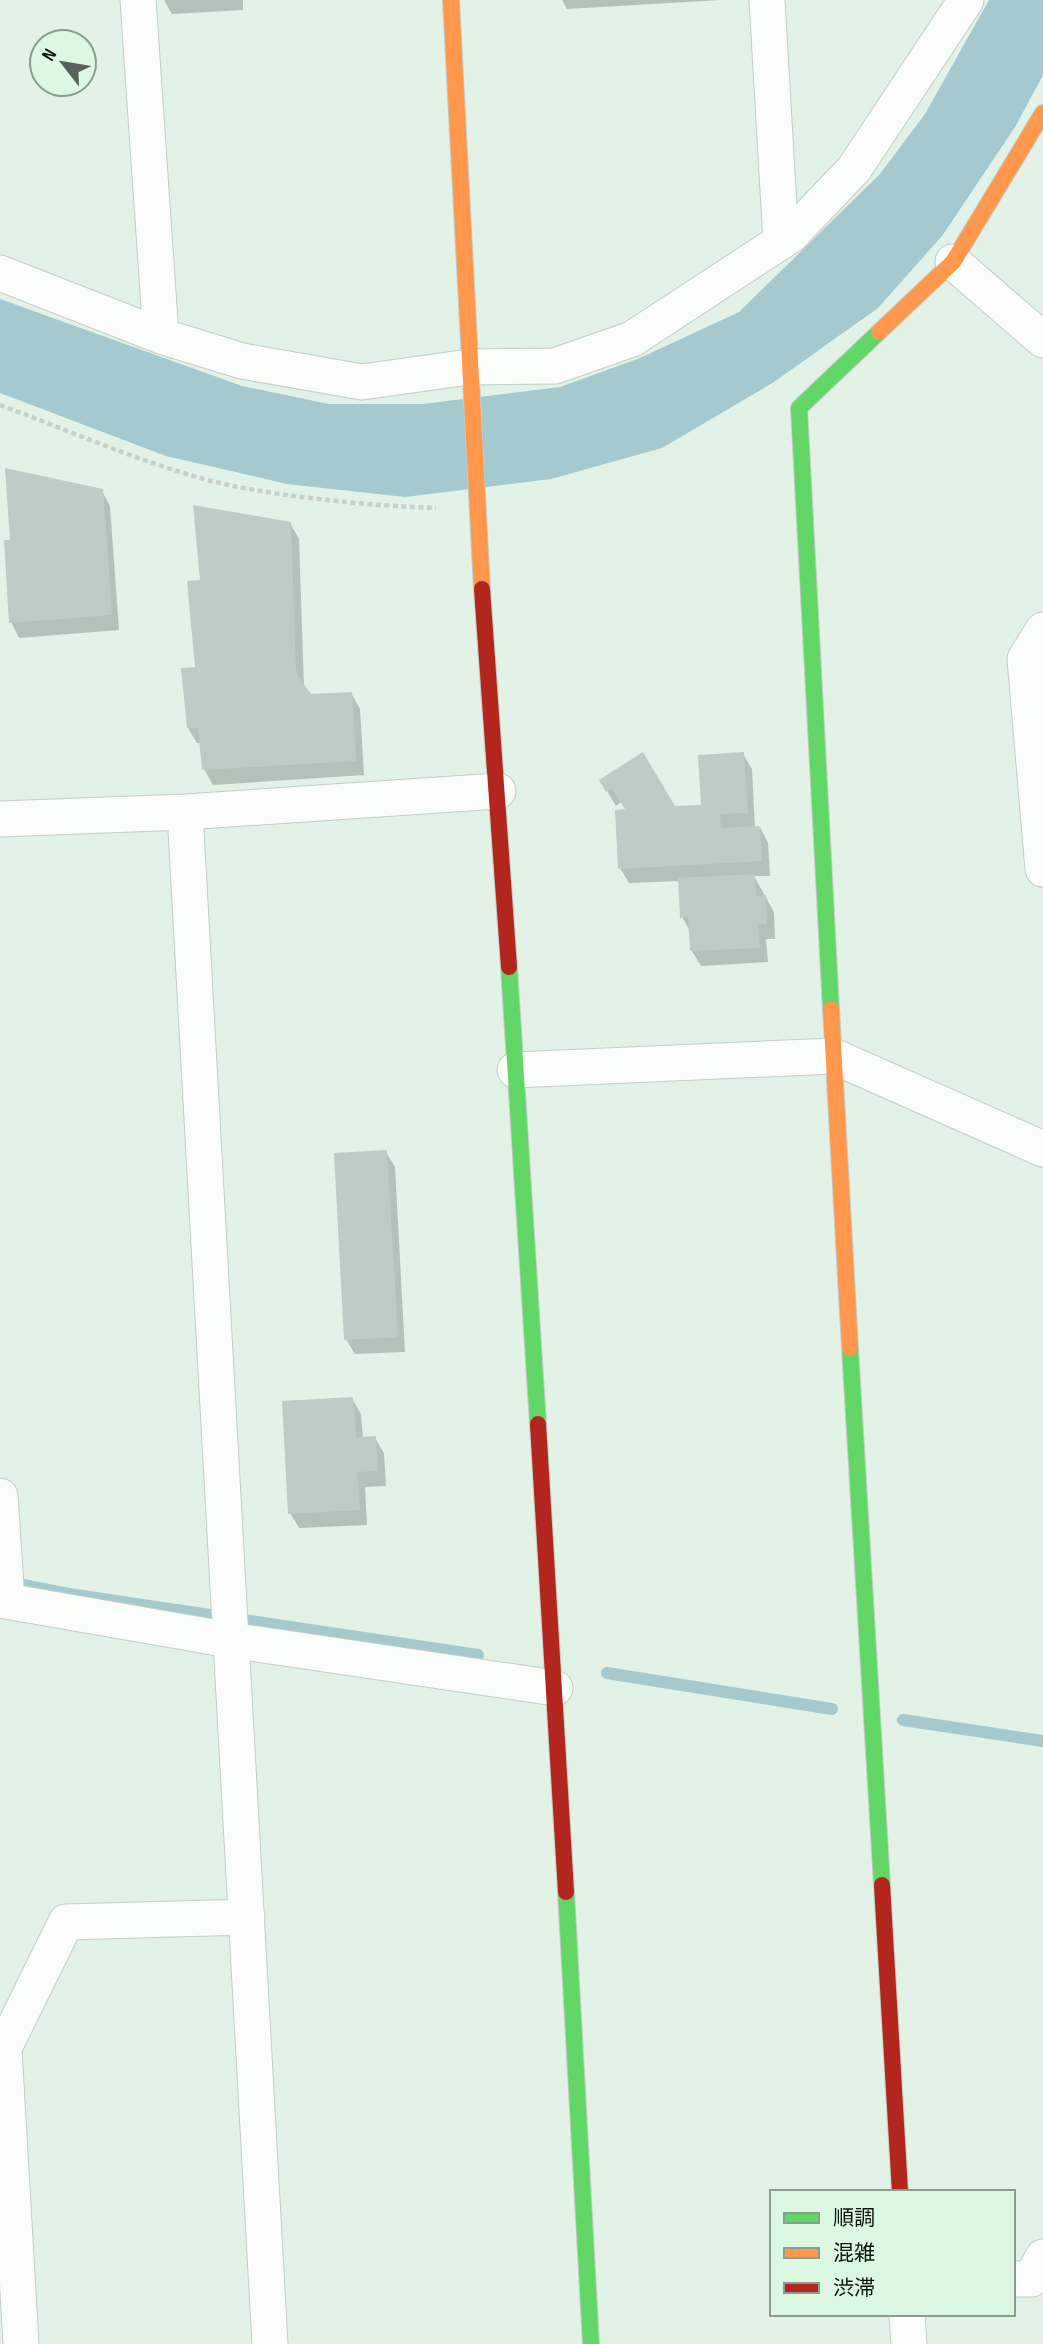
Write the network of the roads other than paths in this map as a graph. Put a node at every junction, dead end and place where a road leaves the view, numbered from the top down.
1 (138, 0) edge
2 (451, 0) edge
3 (767, 0) edge
4 (966, 0) edge
5 (1043, 113) edge
6 (780, 242) junction
7 (953, 262) junction
8 (0, 273) edge
9 (161, 336) junction
10 (1043, 340) edge
11 (469, 367) junction
12 (1043, 630) edge
13 (498, 791) junction
14 (185, 812) junction
15 (0, 819) edge
16 (1043, 869) edge
17 (833, 1056) junction
18 (515, 1070) junction
19 (1043, 1149) edge
20 (0, 1496) edge
21 (4, 1589) edge
22 (229, 1622) junction
23 (555, 1688) junction
24 (247, 1917) junction
25 (2, 2052) edge
26 (900, 2190) edge
27 (1043, 2257) edge
28 (1015, 2279) edge
29 (907, 2316) edge
30 (21, 2344) edge
31 (270, 2344) edge
32 (591, 2344) edge
33 (909, 2344) edge

1 - 9 street
2 - 11 street
3 - 6 street
4 - 6 street
5 - 7 street
6 - 11 street
7 - 10 street
7 - 17 street
8 - 9 street
9 - 11 street
11 - 13 street
12 - 16 street
13 - 14 street
13 - 18 street
14 - 15 street
14 - 22 street
17 - 18 street
17 - 19 street
17 - 26 street
18 - 23 street
20 - 21 street
21 - 22 street
22 - 23 street
22 - 24 street
23 - 32 street
24 - 25 street
24 - 31 street
25 - 30 street
27 - 28 street
29 - 33 street

